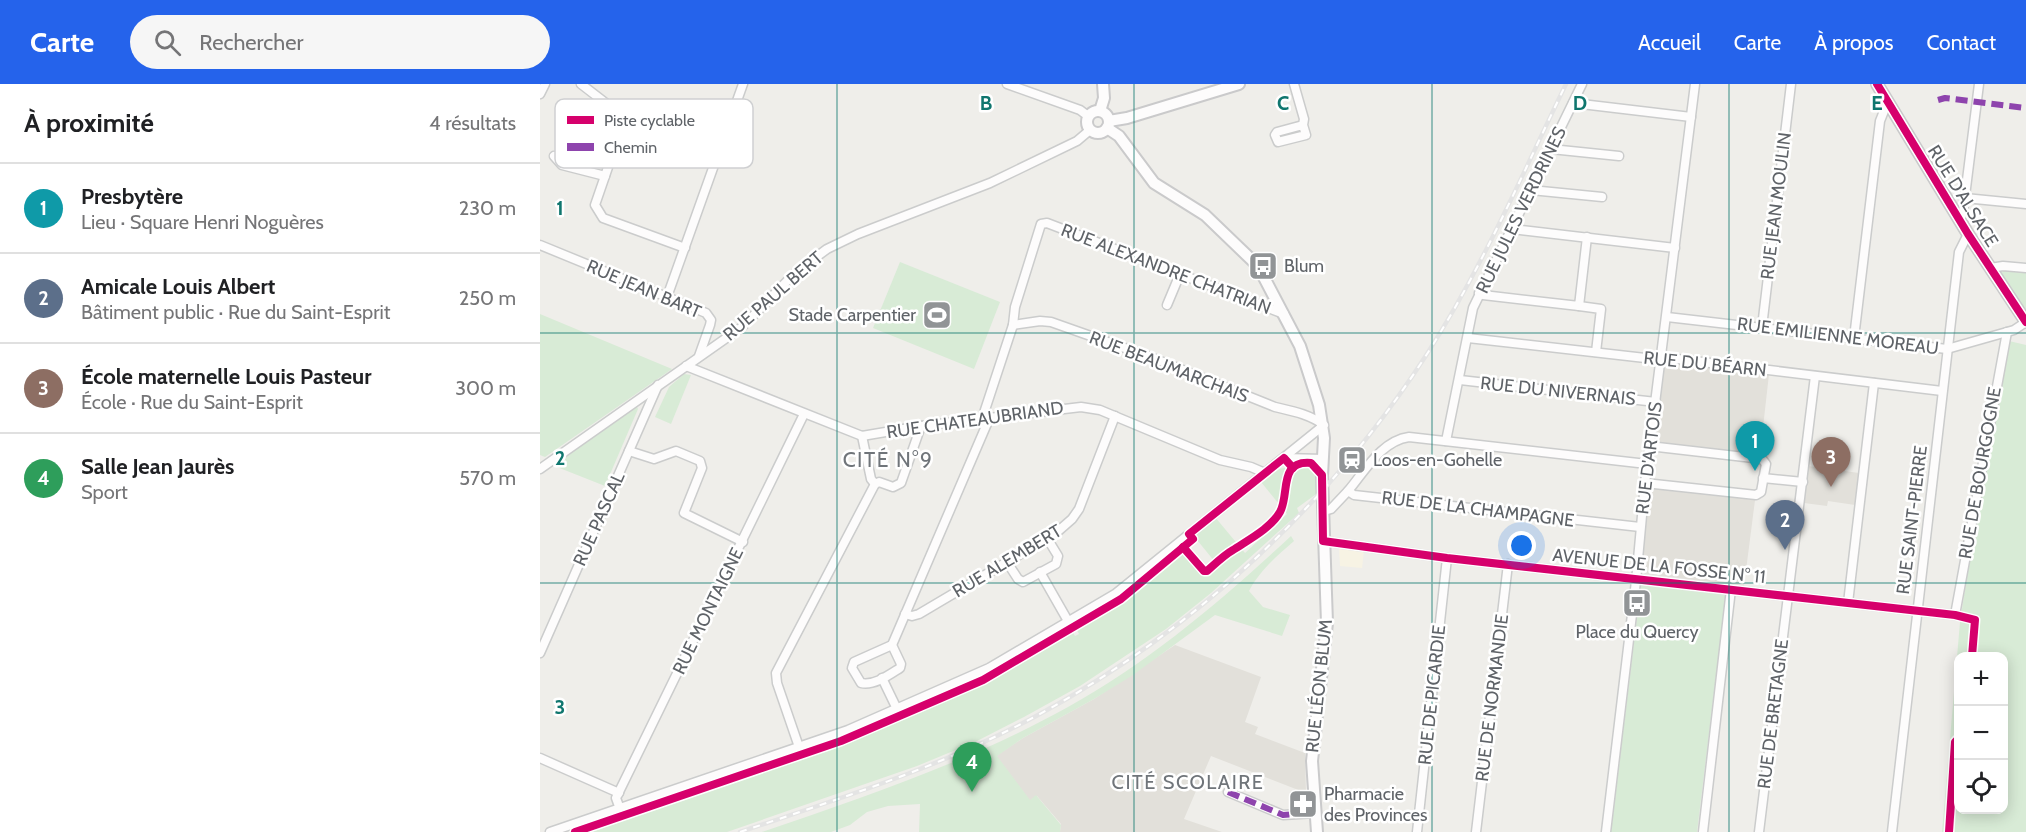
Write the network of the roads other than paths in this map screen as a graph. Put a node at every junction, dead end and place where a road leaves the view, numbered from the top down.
1 (545, 84) edge
2 (581, 84) edge
3 (743, 84) edge
4 (1007, 84) edge
5 (1103, 84) edge
6 (1239, 84) edge
7 (1294, 84) edge
8 (1582, 84) edge
9 (1695, 84) edge
10 (1791, 84) edge
11 (1979, 84) edge
12 (1880, 86) edge
13 (1030, 88) edge
14 (540, 94) edge
15 (601, 99) edge
16 (738, 99) edge
17 (1573, 103) junction
18 (1889, 104) junction
19 (1100, 111) junction
20 (1088, 116) junction
21 (1691, 117) junction
22 (1123, 119) junction
23 (1108, 124) junction
24 (1303, 125) dead end
25 (1090, 130) junction
26 (1119, 136) junction
27 (1551, 149) junction
28 (1619, 156) dead end
29 (574, 168) edge
30 (608, 168) edge
31 (713, 168) edge
32 (605, 176) junction
33 (1531, 189) junction
34 (1602, 197) dead end
35 (1965, 198) junction
36 (2026, 204) edge
37 (1960, 221) junction
38 (1512, 229) junction
39 (1968, 234) junction
40 (1587, 237) junction
41 (540, 245) edge
42 (684, 248) junction
43 (1675, 248) junction
44 (1990, 268) junction
45 (2026, 268) edge
46 (1180, 274) junction
47 (1479, 293) junction
48 (667, 297) junction
49 (1167, 305) dead end
50 (1579, 306) junction
51 (1285, 314) junction
52 (1667, 317) junction
53 (2026, 322) edge
54 (1013, 325) junction
55 (1762, 327) junction
56 (2007, 332) junction
57 (1468, 338) junction
58 (1854, 338) junction
59 (1947, 349) junction
60 (1596, 352) junction
61 (699, 357) junction
62 (1661, 357) junction
63 (686, 366) junction
64 (1815, 376) junction
65 (1460, 380) junction
66 (1874, 383) junction
67 (658, 385) junction
68 (1942, 391) junction
69 (1656, 402) junction
70 (804, 414) junction
71 (1114, 416) junction
72 (986, 419) junction
73 (1324, 424) junction
74 (921, 426) junction
75 (862, 436) junction
76 (1446, 441) junction
77 (1649, 446) junction
78 (629, 451) junction
79 (1284, 458) junction
80 (1323, 459) junction
81 (1647, 464) junction
82 (540, 469) edge
83 (1266, 473) junction
84 (1763, 478) junction
85 (1803, 482) junction
86 (1645, 483) junction
87 (875, 484) junction
88 (1348, 491) junction
89 (1324, 511) junction
90 (1640, 527) junction
91 (1047, 538) junction
92 (742, 542) junction
93 (1323, 542) junction
94 (1447, 558) junction
95 (1007, 562) junction
96 (1508, 564) junction
97 (1041, 572) junction
98 (1635, 578) junction
99 (1731, 589) junction
100 (1787, 596) junction
101 (1848, 603) junction
102 (1916, 612) junction
103 (905, 614) junction
104 (1955, 615) joint
105 (1068, 621) junction
106 (892, 645) junction
107 (540, 653) edge
108 (882, 678) junction
109 (897, 709) junction
110 (799, 747) junction
111 (540, 758) edge
112 (1228, 792) dead end
113 (619, 793) junction
114 (620, 808) junction
115 (1315, 813) junction
116 (550, 832) edge
117 (1317, 832) edge
118 (1417, 832) edge
119 (1476, 832) edge
120 (1606, 832) edge
121 (1703, 832) edge
122 (1759, 832) edge
123 (1892, 832) edge

1 - 14 street
2 - 15 street
3 - 16 street
4 - 13 street
5 - 19 street
6 - 22 street
7 - 24 street
8 - 17 street, RUE JULES VERDRINES
9 - 21 street, RUE D'ARTOIS
10 - 55 street, RUE JEAN MOULIN
11 - 35 street
12 - 18 street, RUE D'ALSACE
13 - 20 street
17 - 21 street
17 - 27 street, RUE JULES VERDRINES
18 - 37 street, RUE D'ALSACE
18 - 58 street
19 - 20 street
19 - 23 street
20 - 25 street
21 - 43 street, RUE D'ARTOIS
22 - 23 street
22 - 26 street
23 - 25 street
23 - 26 street
25 - 61 street, RUE PAUL BERT
26 - 51 street, RUE LÉON BLUM
27 - 28 street
27 - 33 street, RUE JULES VERDRINES
29 - 32 street
30 - 32 street
31 - 42 street
32 - 42 street
33 - 34 street
33 - 38 street, RUE JULES VERDRINES
35 - 36 street
35 - 37 street
37 - 39 street, RUE D'ALSACE
38 - 40 street
38 - 47 street, RUE JULES VERDRINES
39 - 44 street, RUE D'ALSACE
39 - 59 street, RUE SAINT-PIERRE
40 - 43 street
40 - 50 street
41 - 48 street, RUE JEAN BART
42 - 48 street
43 - 52 street, RUE D'ARTOIS
44 - 45 street
44 - 53 street, RUE D'ALSACE
46 - 49 street
46 - 51 street, RUE ALEXANDRE CHATRIAN
46 - 54 street, RUE ALEXANDRE CHATRIAN
47 - 50 street
47 - 57 street, RUE JULES VERDRINES
48 - 61 street, RUE JEAN BART
50 - 60 street
51 - 73 street, RUE LÉON BLUM
52 - 55 street, RUE EMILIENNE MOREAU
52 - 62 street, RUE D'ARTOIS
53 - 56 street, RUE EMILIENNE MOREAU
54 - 72 street
54 - 73 street, RUE BEAUMARCHAIS
55 - 58 street, RUE EMILIENNE MOREAU
56 - 59 street, RUE EMILIENNE MOREAU
56 - 104 street, RUE DE BOURGOGNE
57 - 60 street, RUE DU BÉARN
57 - 65 street, RUE JULES VERDRINES
58 - 59 street, RUE EMILIENNE MOREAU
59 - 68 street, RUE SAINT-PIERRE
60 - 62 street, RUE DU BÉARN
61 - 63 street, RUE PAUL BERT
62 - 64 street, RUE DU BÉARN
62 - 69 street, RUE D'ARTOIS
63 - 67 street, RUE PAUL BERT
63 - 70 street, RUE CHATEAUBRIAND
64 - 66 street, RUE DU BÉARN
64 - 85 street, RUE DE BRETAGNE
65 - 69 street, RUE DU NIVERNAIS
65 - 76 street, RUE JULES VERDRINES
66 - 68 street, RUE DU BÉARN
66 - 101 street
67 - 78 street, RUE PASCAL
67 - 82 street, RUE PAUL BERT
68 - 102 street, RUE SAINT-PIERRE
69 - 77 street, RUE D'ARTOIS
70 - 75 street, RUE CHATEAUBRIAND
70 - 92 street, RUE MONTAIGNE
71 - 72 street, RUE CHATEAUBRIAND
71 - 83 street, RUE CHATEAUBRIAND
71 - 91 street, RUE ALEMBERT
72 - 74 street, RUE CHATEAUBRIAND
72 - 103 street
73 - 79 street
73 - 80 street, RUE LÉON BLUM
74 - 75 street, RUE CHATEAUBRIAND
74 - 87 street
75 - 87 street
76 - 81 street
76 - 88 street
77 - 81 street, RUE D'ARTOIS
77 - 84 street
78 - 92 street
78 - 107 street, RUE PASCAL
79 - 80 street
79 - 83 street
80 - 89 street, RUE LÉON BLUM
81 - 86 street, RUE D'ARTOIS
83 - 105 street
84 - 85 street
84 - 86 street
85 - 100 street, RUE DE BRETAGNE
86 - 90 street, RUE D'ARTOIS
87 - 110 street
88 - 89 street
88 - 90 street, RUE DE LA CHAMPAGNE
89 - 93 street, RUE LÉON BLUM
90 - 98 street, RUE D'ARTOIS
91 - 95 street, RUE ALEMBERT
91 - 97 street
92 - 113 street, RUE MONTAIGNE
93 - 94 street, AVENUE DE LA FOSSE N° 11
93 - 115 street, RUE LÉON BLUM
94 - 96 street, AVENUE DE LA FOSSE N° 11
94 - 118 street, RUE DE PICARDIE
95 - 97 street
95 - 103 street, RUE ALEMBERT
96 - 98 street, AVENUE DE LA FOSSE N° 11
96 - 119 street, RUE DE NORMANDIE
97 - 105 street
98 - 99 street, AVENUE DE LA FOSSE N° 11
98 - 120 street, RUE D'ARTOIS
99 - 100 street, AVENUE DE LA FOSSE N° 11
99 - 121 street
100 - 101 street, AVENUE DE LA FOSSE N° 11
100 - 122 street, RUE DE BRETAGNE
101 - 102 street, AVENUE DE LA FOSSE N° 11
102 - 104 street, AVENUE DE LA FOSSE N° 11
102 - 123 street, RUE SAINT-PIERRE
103 - 106 street
105 - 109 street
106 - 108 street
106 - 108 street
108 - 109 street
109 - 110 street
110 - 114 street
111 - 113 street
112 - 115 street
113 - 114 street, RUE MONTAIGNE
114 - 116 street
115 - 117 street, RUE LÉON BLUM

